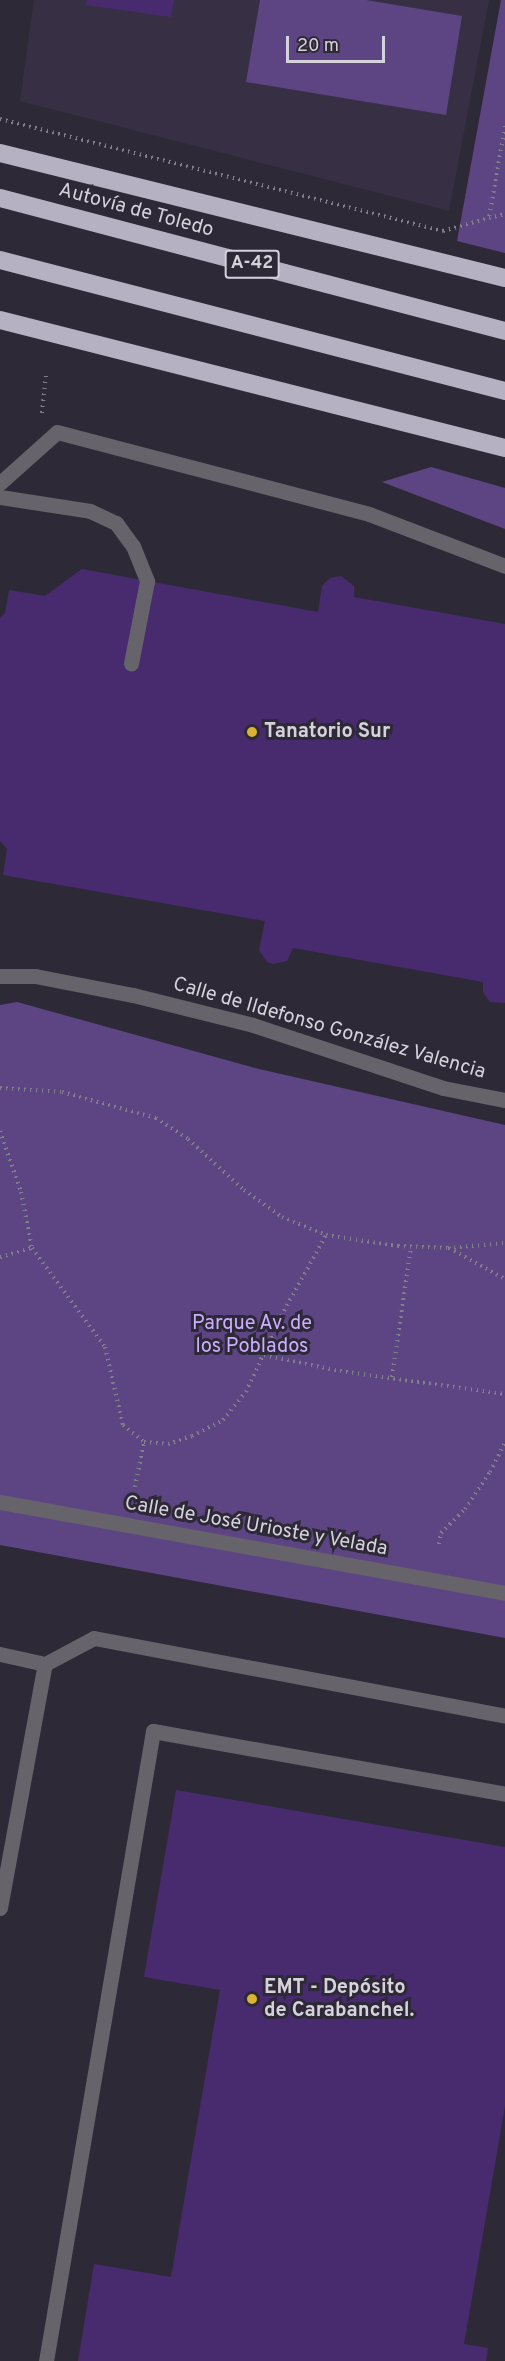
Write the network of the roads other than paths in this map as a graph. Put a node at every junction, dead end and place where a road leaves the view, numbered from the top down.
1 (0, 153) edge
2 (0, 198) edge
3 (0, 260) edge
4 (505, 279) edge
5 (0, 320) edge
6 (505, 331) edge
7 (505, 392) edge
8 (505, 448) edge
9 (0, 483) edge
10 (0, 497) edge
11 (505, 566) edge
12 (131, 663) dead end
13 (0, 976) edge
14 (505, 1100) edge
15 (0, 1502) edge
16 (505, 1593) edge
17 (0, 1653) edge
18 (45, 1664) junction
19 (505, 1716) edge
20 (505, 1794) edge
21 (0, 1908) edge
22 (46, 2361) edge

1 - 4 highway
2 - 6 highway, Autovía de Toledo / A-42
3 - 7 highway
5 - 8 highway
9 - 11 street
10 - 12 street
13 - 14 street, Calle de Ildefonso González Valencia
15 - 16 street, Calle de José Urioste y Velada
17 - 18 street
18 - 19 street
18 - 21 street
20 - 22 street

